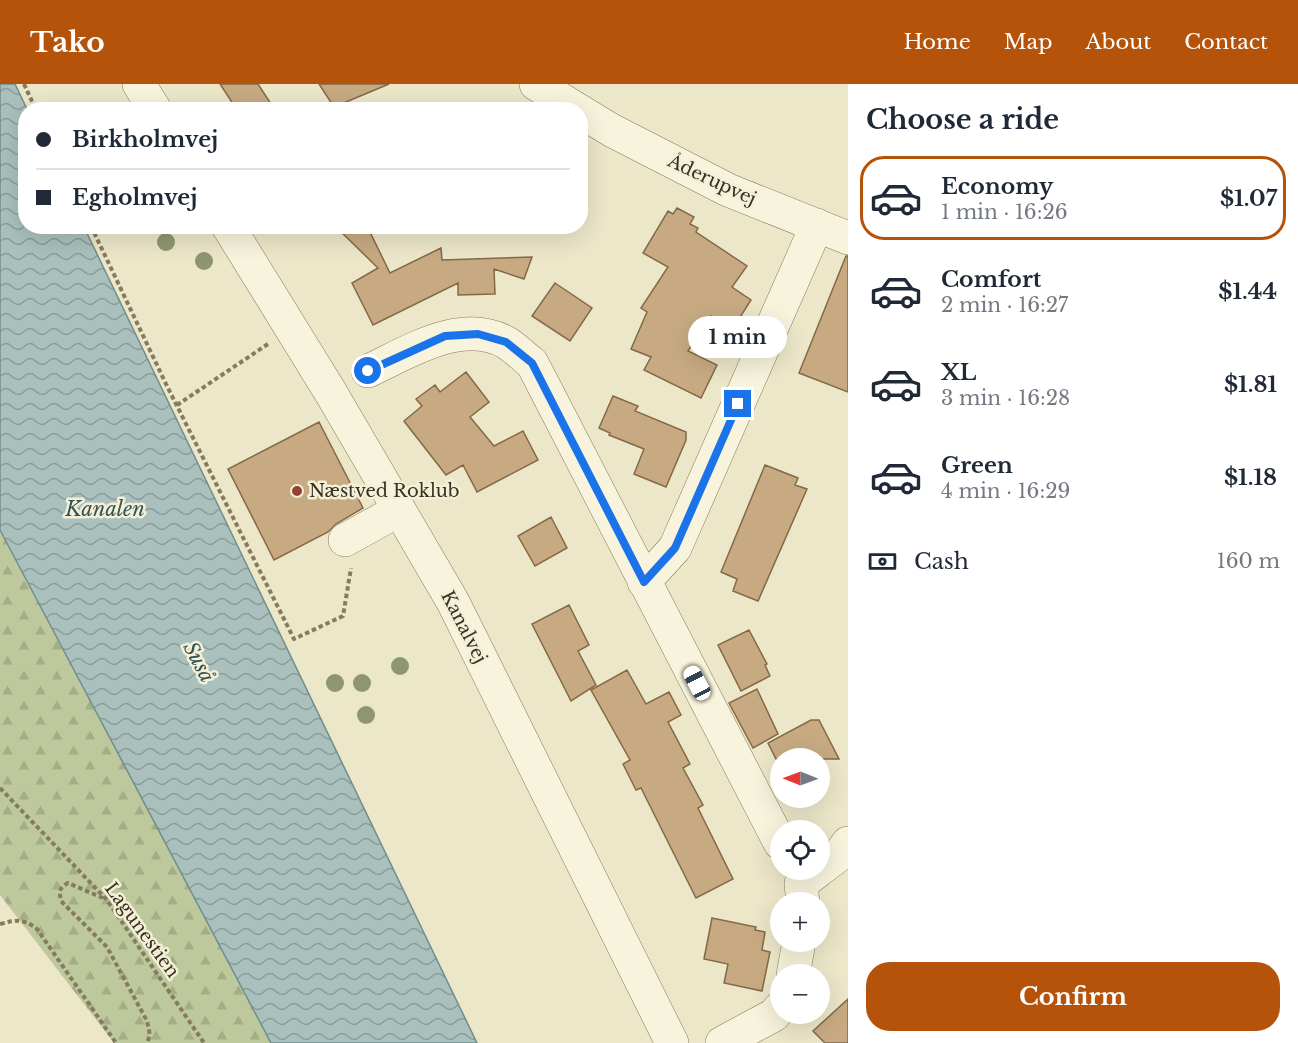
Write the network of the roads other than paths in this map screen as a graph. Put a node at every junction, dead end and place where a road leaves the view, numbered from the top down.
1 (139, 84) edge
2 (536, 84) edge
3 (150, 102) edge
4 (566, 102) edge
5 (588, 116) edge
6 (817, 225) junction
7 (233, 234) edge
8 (848, 238) edge
9 (368, 371) dead end
10 (399, 510) junction
11 (345, 540) road end
12 (644, 582) junction
13 (770, 824) edge
14 (848, 843) edge
15 (830, 862) edge
16 (770, 1017) edge
17 (672, 1043) edge
18 (722, 1043) edge

1 - 3 street
2 - 4 street, Åderupvej
5 - 6 street, Åderupvej
6 - 8 street, Åderupvej
6 - 12 street
7 - 10 street, Kanalvej
9 - 12 street
10 - 11 street
10 - 17 street, Kanalvej
12 - 13 street
14 - 15 street
16 - 18 street

